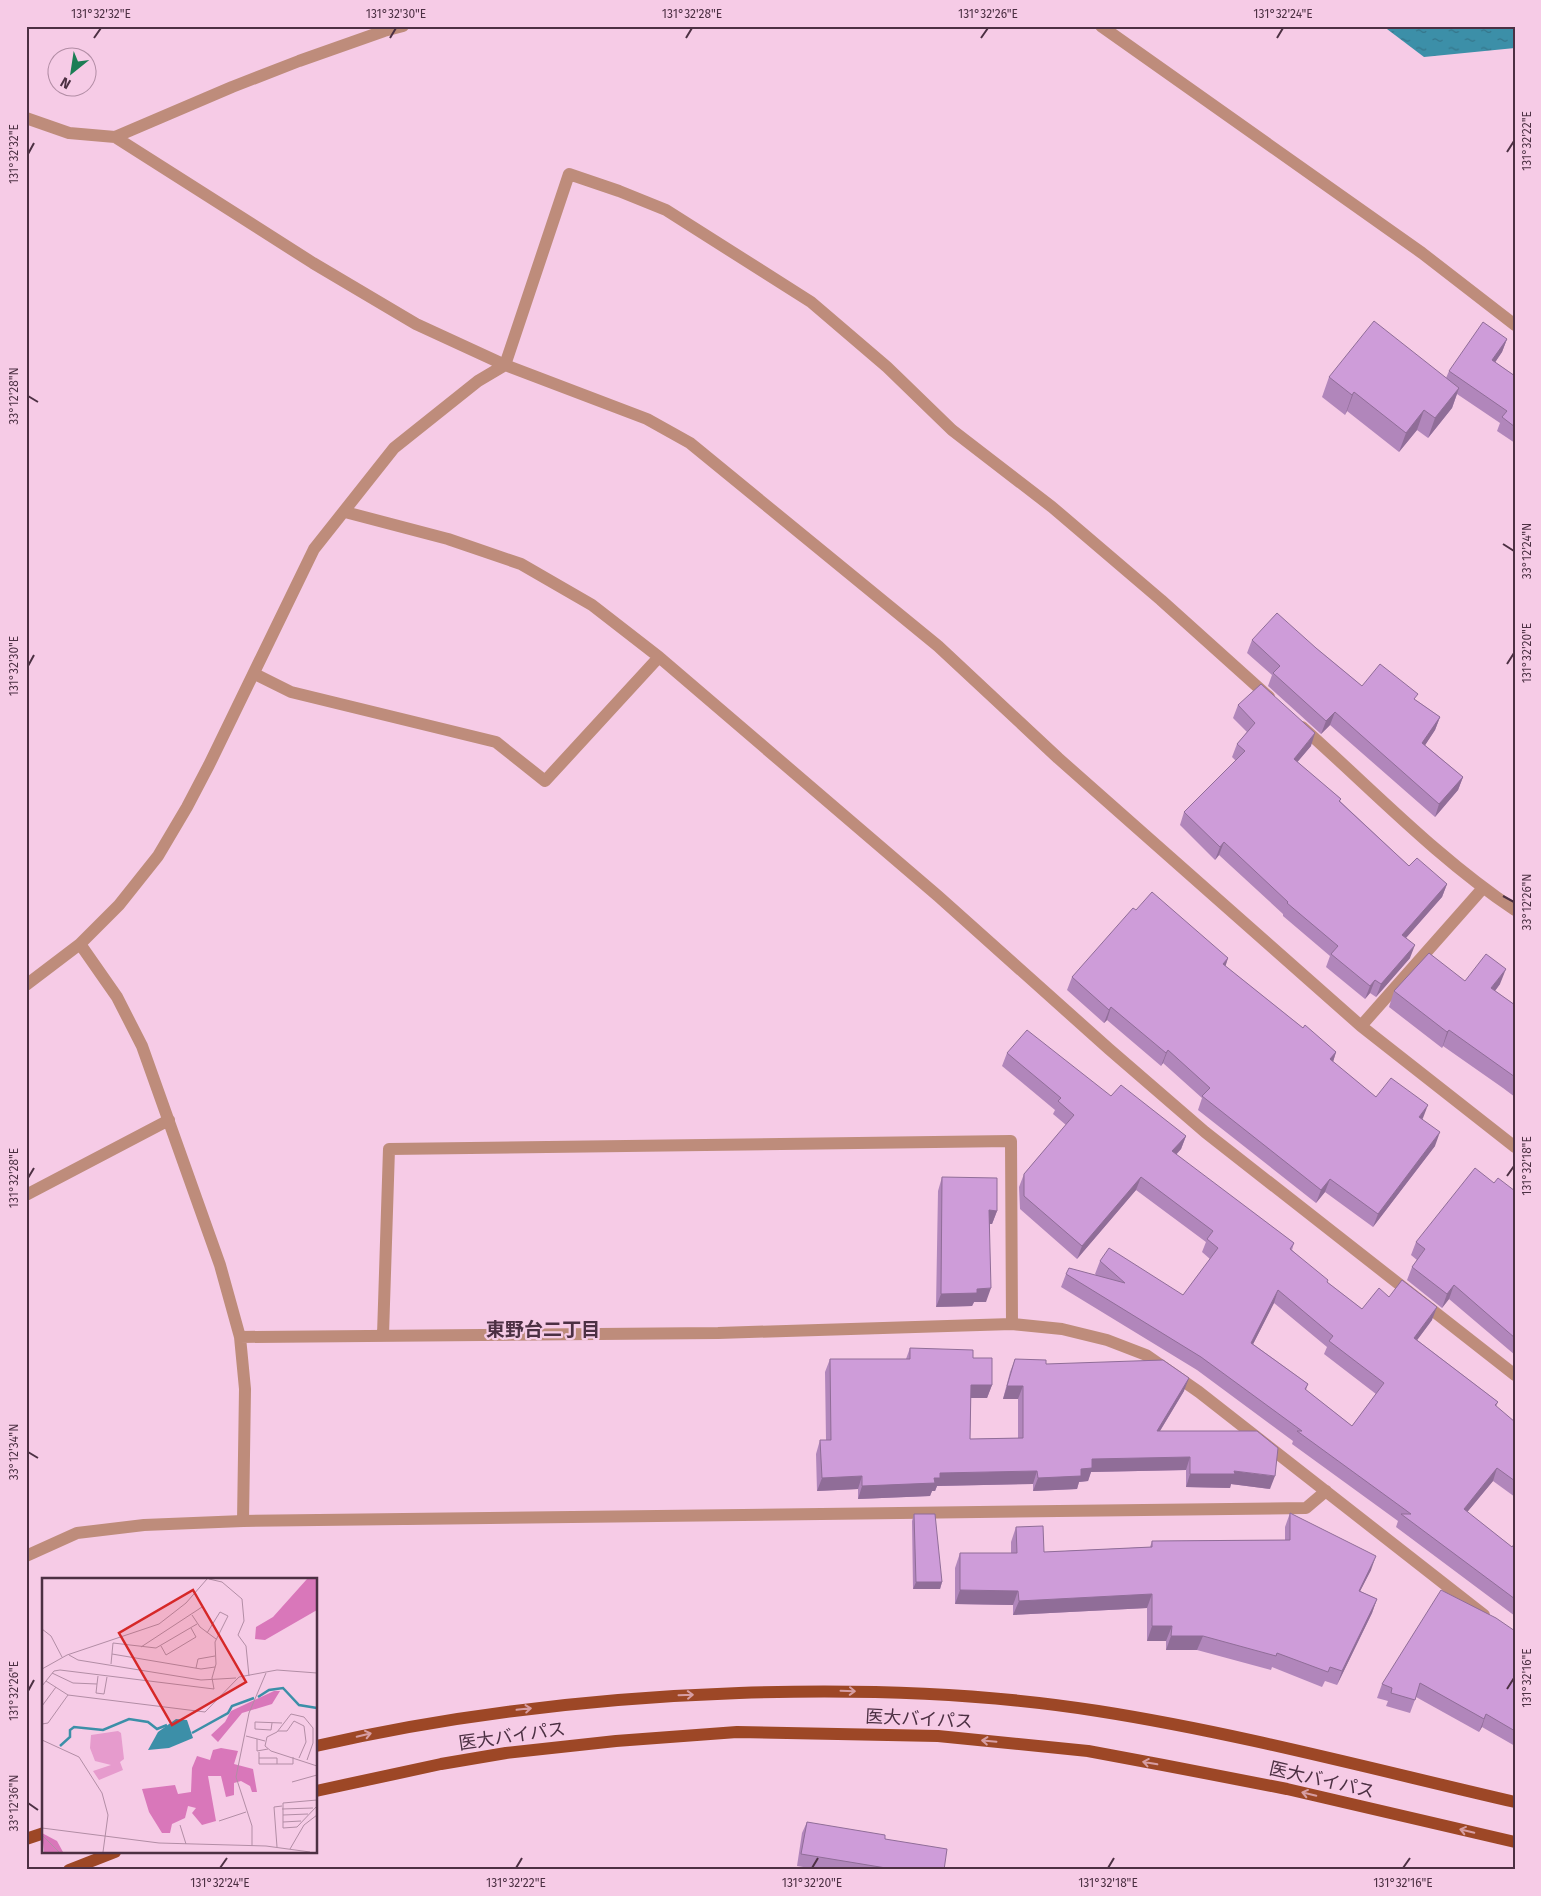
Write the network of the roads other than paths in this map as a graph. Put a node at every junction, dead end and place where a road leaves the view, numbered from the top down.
1 (403, 26) edge
2 (1100, 26) edge
3 (26, 118) edge
4 (115, 136) junction
5 (1515, 325) edge
6 (505, 364) junction
7 (344, 512) junction
8 (659, 657) junction
9 (254, 674) junction
10 (1277, 704) edge
11 (1292, 717) edge
12 (1483, 888) junction
13 (1515, 910) edge
14 (80, 944) junction
15 (26, 985) edge
16 (1361, 1026) junction
17 (169, 1120) junction
18 (1515, 1147) edge
19 (26, 1195) edge
20 (1012, 1324) junction
21 (383, 1336) junction
22 (240, 1337) junction
23 (1515, 1375) edge
24 (1326, 1490) junction
25 (243, 1521) junction
26 (26, 1556) edge
27 (1492, 1622) edge
28 (318, 1746) edge
29 (318, 1791) edge
30 (1515, 1802) edge
31 (42, 1834) edge
32 (26, 1839) edge
33 (1515, 1842) edge
34 (110, 1854) edge
35 (69, 1870) edge

1 - 4 street
2 - 5 street
3 - 4 street
4 - 6 street
6 - 7 street
6 - 10 street
6 - 16 street
7 - 8 street
7 - 9 street
8 - 9 street
8 - 23 street
9 - 14 street
11 - 12 street
12 - 13 street
12 - 16 street
14 - 15 street
14 - 17 street
16 - 18 street
17 - 19 street
17 - 22 street
20 - 21 street
20 - 21 street
20 - 24 street
21 - 22 street
22 - 25 street
24 - 25 street
24 - 27 street
25 - 26 street
28 -> 30 main road, 医大バイパス
33 -> 29 main road, 医大バイパス
31 - 32 main road
34 - 35 main road

